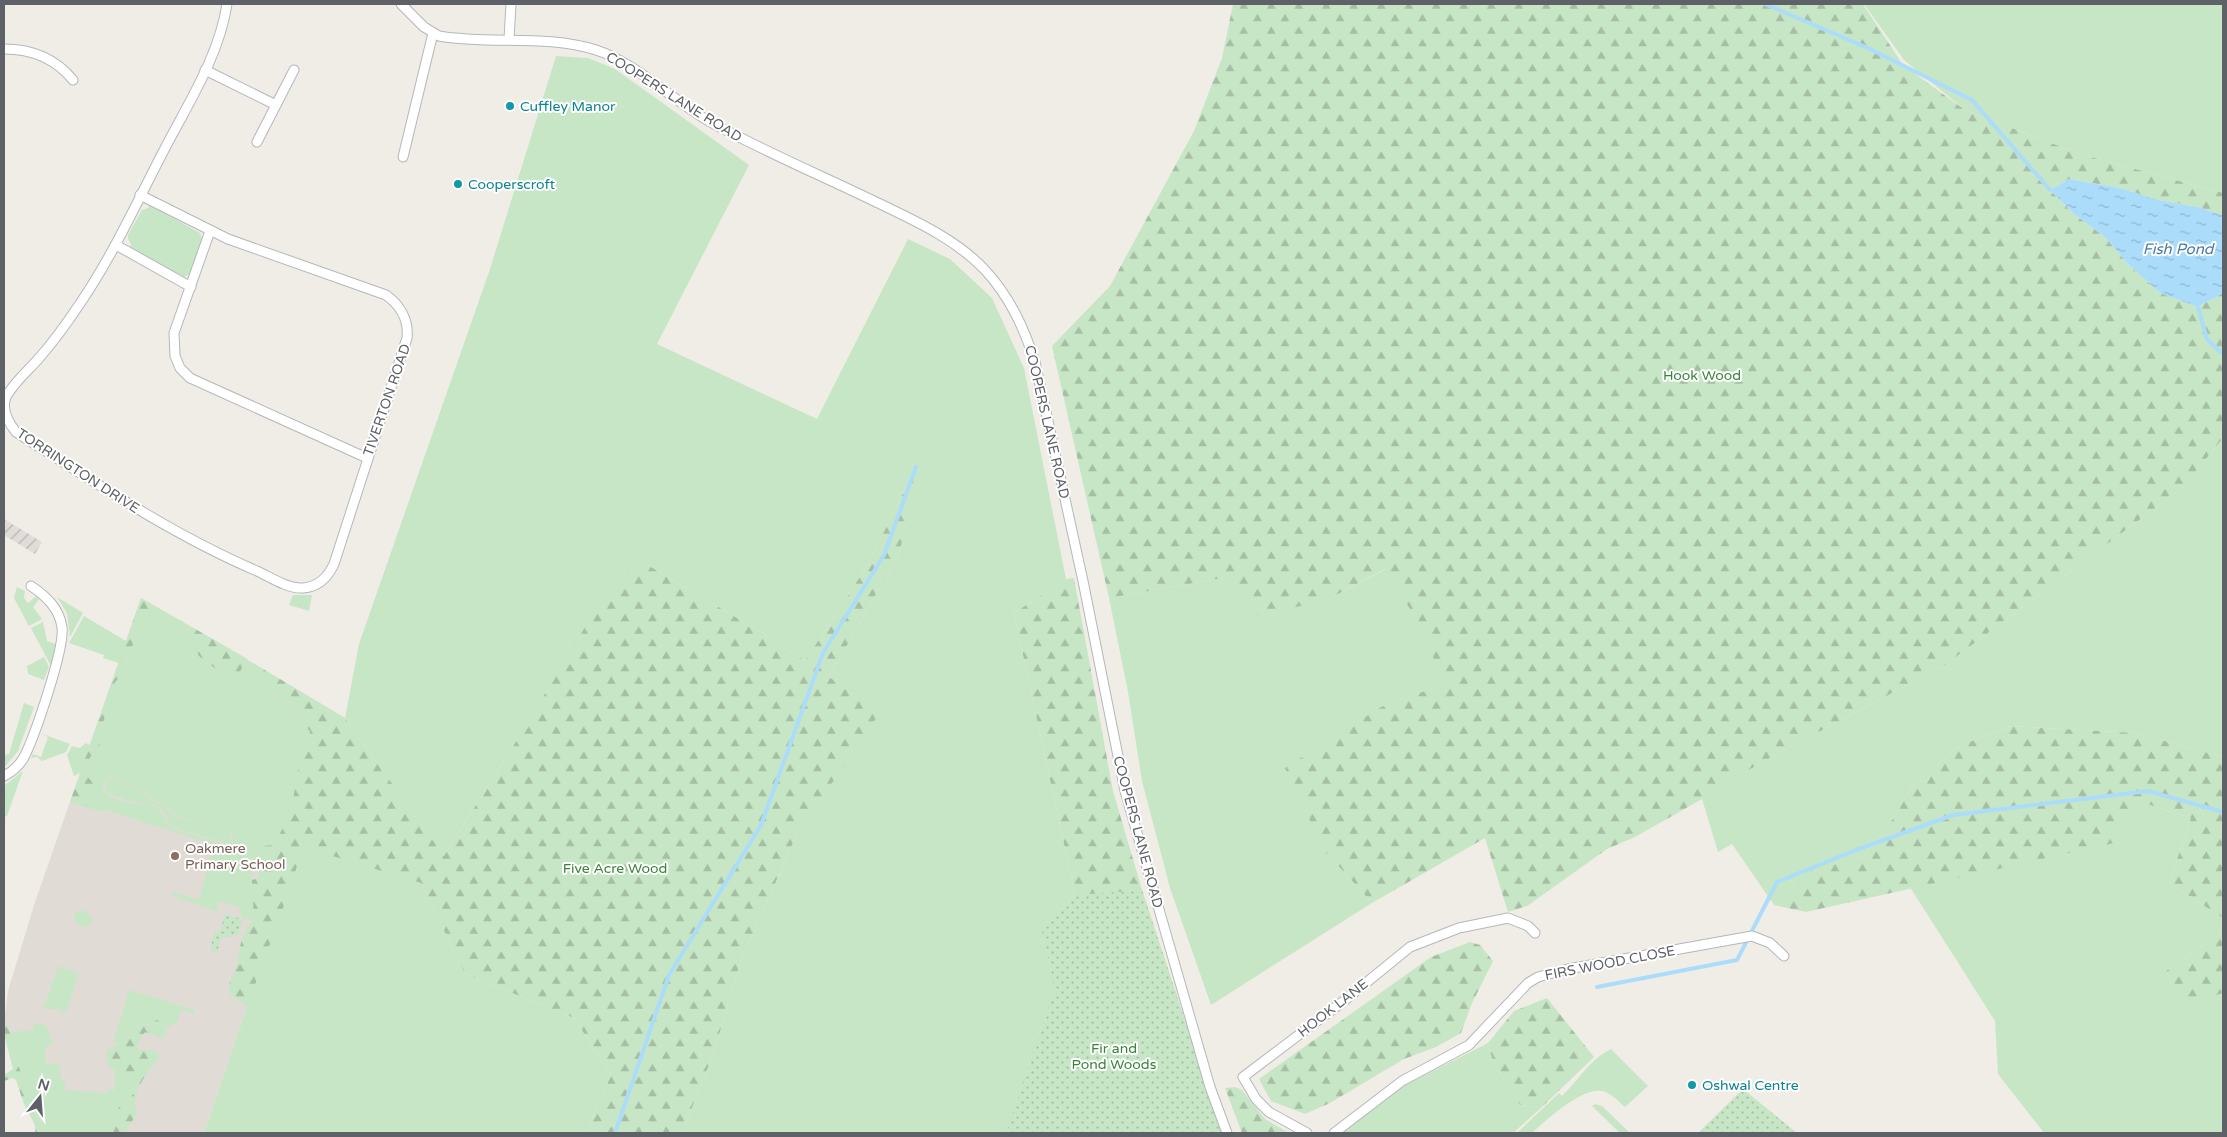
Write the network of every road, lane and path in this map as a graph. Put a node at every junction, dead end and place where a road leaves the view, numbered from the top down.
1 (227, 4) edge
2 (401, 4) edge
3 (511, 4) edge
4 (433, 33) junction
5 (509, 40) junction
6 (4, 49) edge
7 (205, 70) junction
8 (294, 70) dead end
9 (73, 80) dead end
10 (276, 105) junction
11 (257, 142) dead end
12 (403, 157) dead end
13 (140, 195) junction
14 (210, 231) junction
15 (116, 245) junction
16 (190, 287) junction
17 (367, 458) junction
18 (285, 584) joint
19 (31, 586) dead end
20 (4, 776) edge
21 (1535, 933) dead end
22 (1784, 956) dead end
23 (1227, 1133) edge
24 (1307, 1133) edge
25 (1334, 1133) edge

1 - 7 street, TORRINGTON DRIVE
2 - 4 street, COOPERS LANE ROAD
3 - 5 street
4 - 5 street, COOPERS LANE ROAD
4 - 12 street
5 - 23 street, COOPERS LANE ROAD
6 - 9 street
7 - 10 street
7 - 13 street, TORRINGTON DRIVE
8 - 10 street
10 - 11 street
13 - 14 street, TIVERTON ROAD
13 - 15 street, TORRINGTON DRIVE
14 - 16 street
14 - 17 street, TIVERTON ROAD
15 - 16 street
15 - 18 street, TORRINGTON DRIVE
16 - 17 street
17 - 18 street, TIVERTON ROAD
19 - 20 street
21 - 24 street, HOOK LANE
22 - 25 street, FIRS WOOD CLOSE

